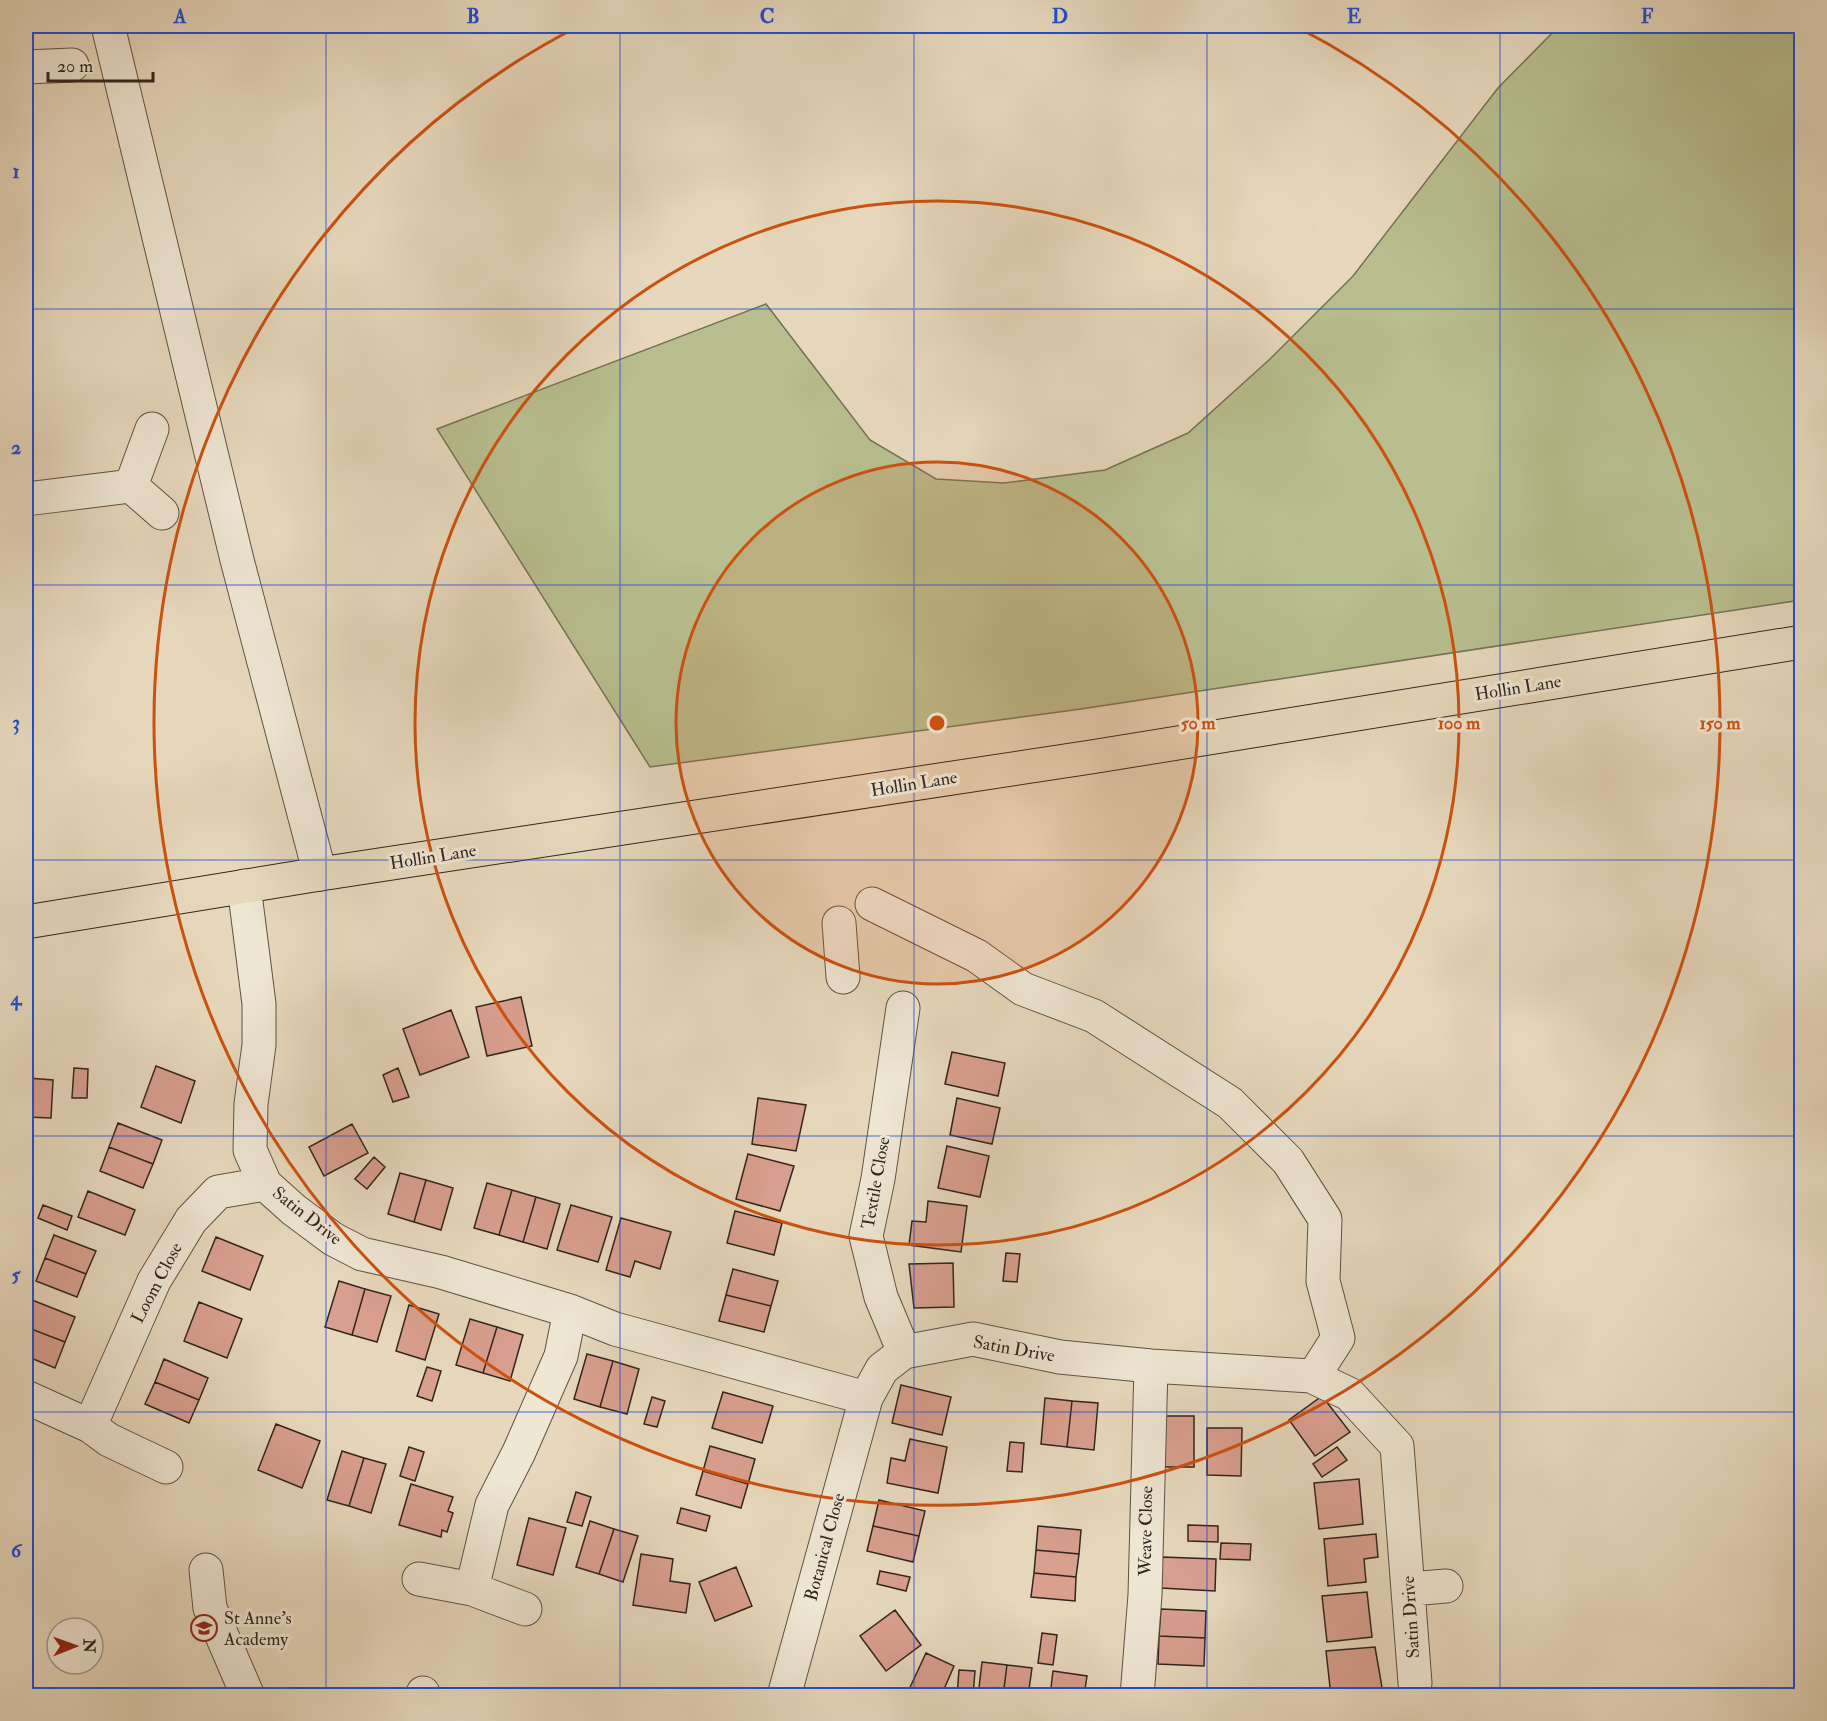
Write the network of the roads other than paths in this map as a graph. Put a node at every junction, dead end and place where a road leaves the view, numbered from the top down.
1 (108, 26) edge
2 (72, 65) dead end
3 (26, 67) edge
4 (152, 429) dead end
5 (131, 486) junction
6 (26, 499) edge
7 (162, 513) dead end
8 (1802, 642) edge
9 (320, 874) junction
10 (244, 886) junction
11 (872, 904) dead end
12 (26, 922) edge
13 (839, 923) dead end
14 (843, 977) dead end
15 (903, 1008) dead end
16 (265, 1184) junction
17 (570, 1311) junction
18 (904, 1352) junction
19 (1151, 1366) junction
20 (1314, 1377) junction
21 (26, 1397) edge
22 (866, 1398) junction
23 (90, 1426) junction
24 (166, 1467) dead end
25 (207, 1570) dead end
26 (419, 1579) dead end
27 (1446, 1586) dead end
28 (472, 1589) junction
29 (1410, 1589) junction
30 (525, 1609) dead end
31 (1415, 1683) dead end
32 (248, 1695) edge
33 (784, 1695) edge
34 (1137, 1695) edge

1 - 9 street
2 - 3 street
4 - 5 street
5 - 6 street
5 - 7 street
8 - 9 main road, Hollin Lane
9 - 10 main road, Hollin Lane
10 - 12 main road, Hollin Lane
10 - 16 street, Satin Drive
11 - 20 street
13 - 14 street
15 - 18 street, Textile Close
16 - 17 street, Satin Drive
16 - 23 street, Loom Close
17 - 22 street, Satin Drive
17 - 28 street
18 - 19 street, Satin Drive
18 - 22 street, Satin Drive
19 - 20 street, Satin Drive
19 - 34 street, Weave Close
20 - 29 street, Satin Drive
21 - 23 street
22 - 33 street, Botanical Close
23 - 24 street
25 - 32 street
26 - 28 street
27 - 29 street
28 - 30 street
29 - 31 street, Satin Drive

